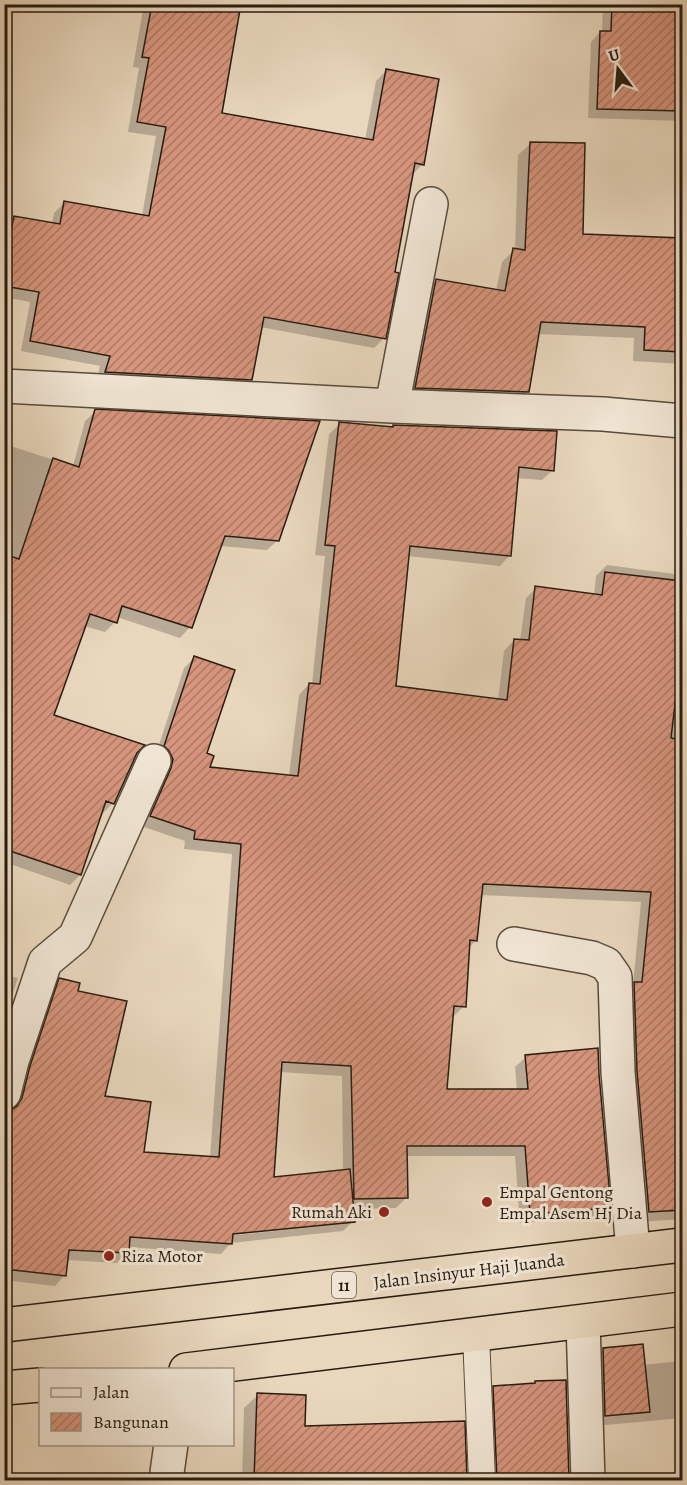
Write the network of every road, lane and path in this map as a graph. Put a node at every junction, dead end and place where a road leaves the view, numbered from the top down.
1 (431, 204) dead end
2 (4, 386) edge
3 (392, 406) junction
4 (682, 421) edge
5 (154, 761) dead end
6 (514, 944) dead end
7 (4, 1094) edge
8 (682, 1245) edge
9 (633, 1251) junction
10 (682, 1309) edge
11 (583, 1322) junction
12 (4, 1325) edge
13 (476, 1335) junction
14 (203, 1368) edge
15 (39, 1384) edge
16 (4, 1388) edge
17 (171, 1446) edge
18 (166, 1480) edge
19 (482, 1480) edge
20 (588, 1480) edge

1 - 3 street
2 - 3 street
3 - 4 street
5 - 7 street
6 - 9 street
8 - 9 highway, Jalan Insinyur Haji Juanda / 11
9 - 12 highway, Jalan Insinyur Haji Juanda / 11
10 - 11 highway
11 - 13 highway
11 - 20 street
13 - 14 highway
13 - 19 lane
15 - 16 highway
17 - 18 street

